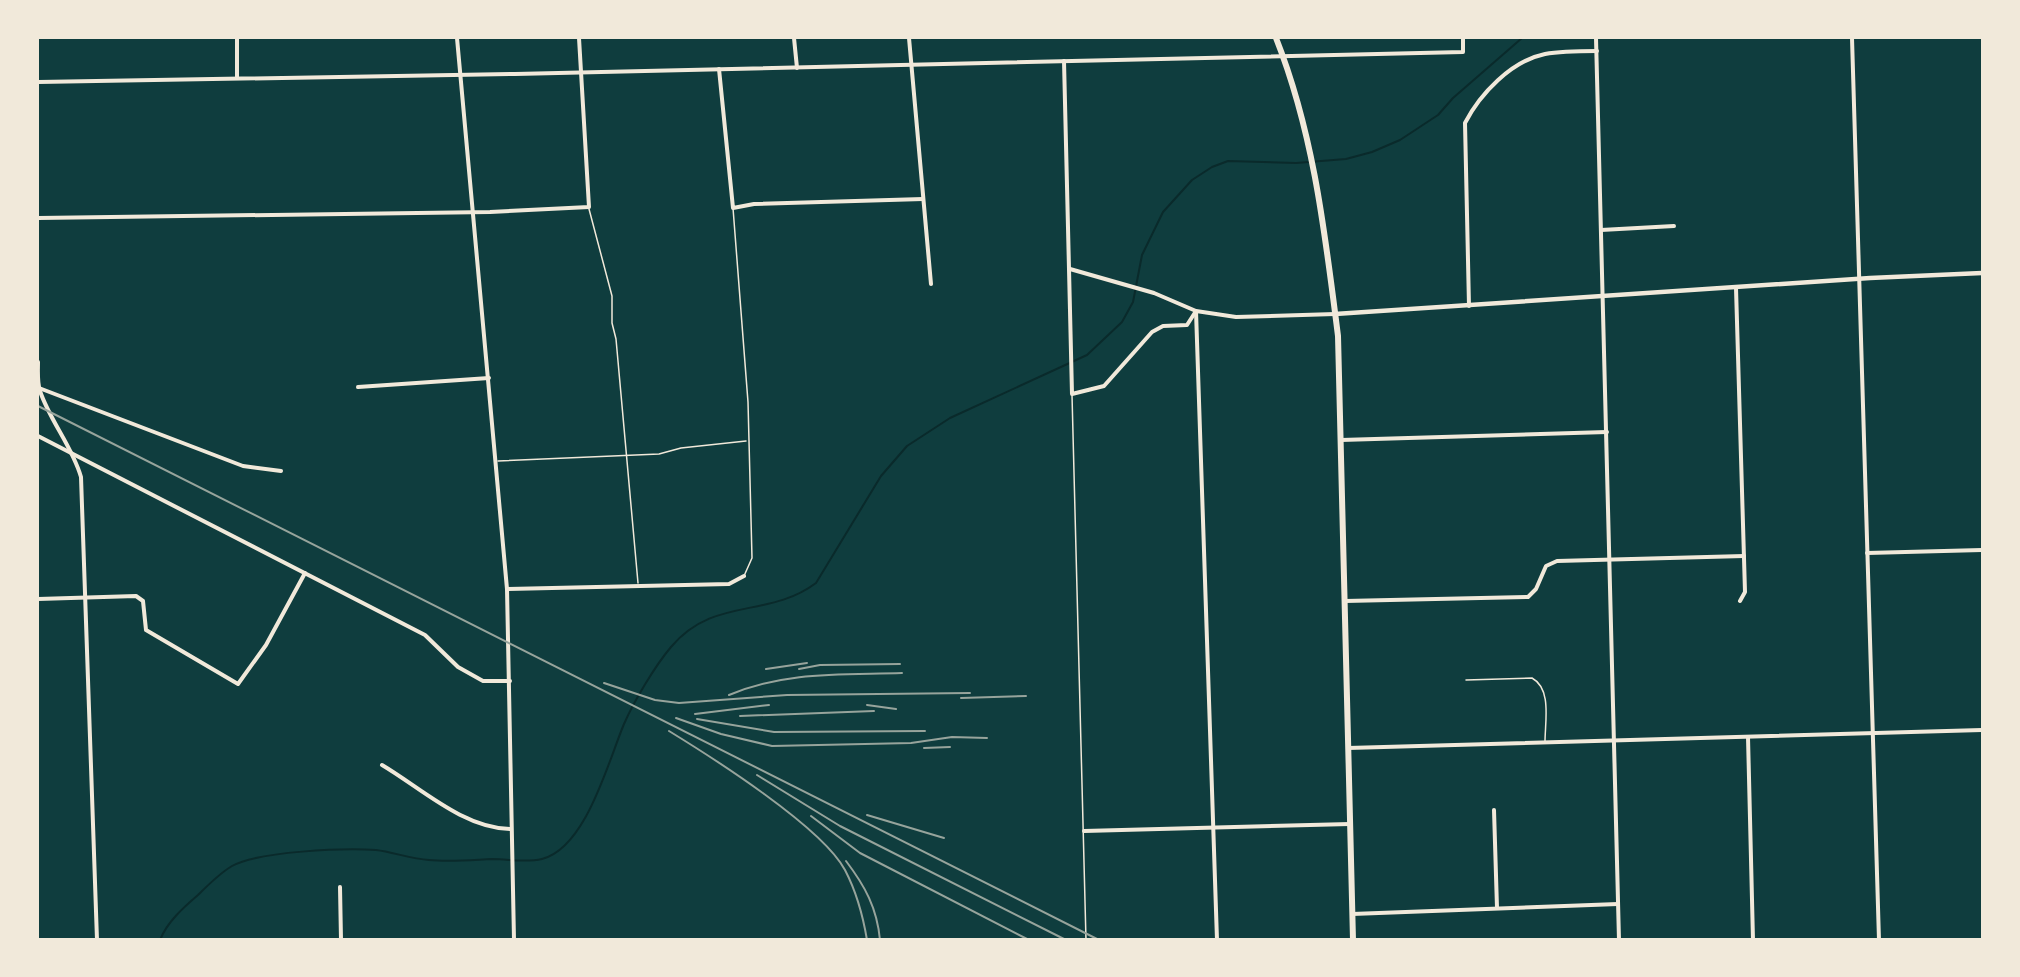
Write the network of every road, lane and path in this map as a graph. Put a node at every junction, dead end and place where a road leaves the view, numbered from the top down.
1 (237, 38) edge
2 (457, 38) edge
3 (579, 38) edge
4 (794, 38) edge
5 (909, 38) edge
6 (1276, 38) edge
7 (1463, 38) edge
8 (1596, 38) edge
9 (1852, 38) edge
10 (1597, 51) junction
11 (1283, 55) junction
12 (1064, 61) junction
13 (912, 66) junction
14 (797, 68) junction
15 (719, 69) junction
16 (580, 72) junction
17 (461, 75) junction
18 (237, 78) junction
19 (38, 82) edge
20 (923, 199) junction
21 (589, 207) junction
22 (733, 208) junction
23 (473, 210) junction
24 (38, 218) edge
25 (1674, 226) dead end
26 (1601, 230) junction
27 (1070, 268) junction
28 (1983, 273) edge
29 (1860, 279) junction
30 (931, 284) dead end
31 (1736, 288) junction
32 (1604, 297) junction
33 (1469, 306) junction
34 (1196, 311) junction
35 (1335, 314) junction
36 (38, 362) edge
37 (489, 378) junction
38 (358, 387) dead end
39 (39, 388) edge
40 (1072, 394) junction
41 (1607, 432) junction
42 (38, 436) edge
43 (1340, 440) junction
44 (748, 441) junction
45 (74, 454) junction
46 (626, 456) junction
47 (497, 461) junction
48 (281, 471) dead end
49 (1983, 550) edge
50 (1867, 553) junction
51 (1744, 556) junction
52 (1611, 560) junction
53 (305, 573) junction
54 (744, 576) joint
55 (638, 584) junction
56 (507, 589) junction
57 (85, 598) junction
58 (38, 599) edge
59 (1344, 601) junction
60 (1740, 601) dead end
61 (1466, 680) dead end
62 (510, 681) junction
63 (1983, 730) edge
64 (1873, 732) junction
65 (1748, 736) junction
66 (1615, 740) junction
67 (1545, 742) junction
68 (1348, 748) junction
69 (382, 765) dead end
70 (1494, 810) dead end
71 (1350, 824) junction
72 (1214, 827) junction
73 (510, 830) junction
74 (1084, 831) junction
75 (340, 887) dead end
76 (1618, 904) junction
77 (1497, 908) junction
78 (1352, 914) junction
79 (97, 939) edge
80 (341, 939) edge
81 (514, 939) edge
82 (1086, 939) edge
83 (1217, 939) edge
84 (1353, 939) edge
85 (1619, 939) edge
86 (1753, 939) edge
87 (1879, 939) edge

1 - 18 street
2 - 17 street
3 - 16 street
4 - 14 street
5 - 13 street
6 - 11 main road
7 - 11 street
8 - 10 street
9 - 29 street
10 - 26 street
10 - 33 street
11 - 12 street
11 - 35 main road
12 - 13 street
12 - 27 street
13 - 14 street
13 - 20 street
14 - 15 street
15 - 16 street
15 - 22 street
16 - 17 street
16 - 21 street
17 - 18 street
17 - 23 street
18 - 19 street
20 - 22 street
20 - 30 street
21 - 23 street
21 - 46 lane
22 - 44 lane
23 - 24 street
23 - 37 street
25 - 26 street
26 - 32 street
27 - 34 street
27 - 40 street
28 - 29 street
29 - 31 street
29 - 50 street
31 - 32 street
31 - 51 street
32 - 33 street
32 - 41 street
33 - 35 street
34 - 35 street
34 - 40 street
34 - 72 street
35 - 43 main road
36 - 39 street
37 - 38 street
37 - 47 street
39 - 45 street
39 - 48 street
40 - 74 lane
41 - 43 street
41 - 52 street
42 - 45 street
43 - 59 main road
44 - 46 lane
44 - 54 lane
45 - 53 street
45 - 57 street
46 - 47 lane
46 - 55 lane
47 - 56 street
49 - 50 street
50 - 64 street
51 - 52 street
51 - 60 street
52 - 59 street
52 - 66 street
53 - 57 street
53 - 62 street
54 - 55 street
55 - 56 street
56 - 62 street
57 - 58 street
57 - 79 street
59 - 68 main road
61 - 67 lane
62 - 73 street
63 - 64 street
64 - 65 street
64 - 87 street
65 - 66 street
65 - 86 street
66 - 67 street
66 - 76 street
67 - 68 street
68 - 71 main road
69 - 73 street
70 - 77 street
71 - 72 street
71 - 78 main road
72 - 74 street
72 - 83 street
73 - 81 street
74 - 82 lane
75 - 80 street
76 - 77 street
76 - 85 street
77 - 78 street
78 - 84 main road

